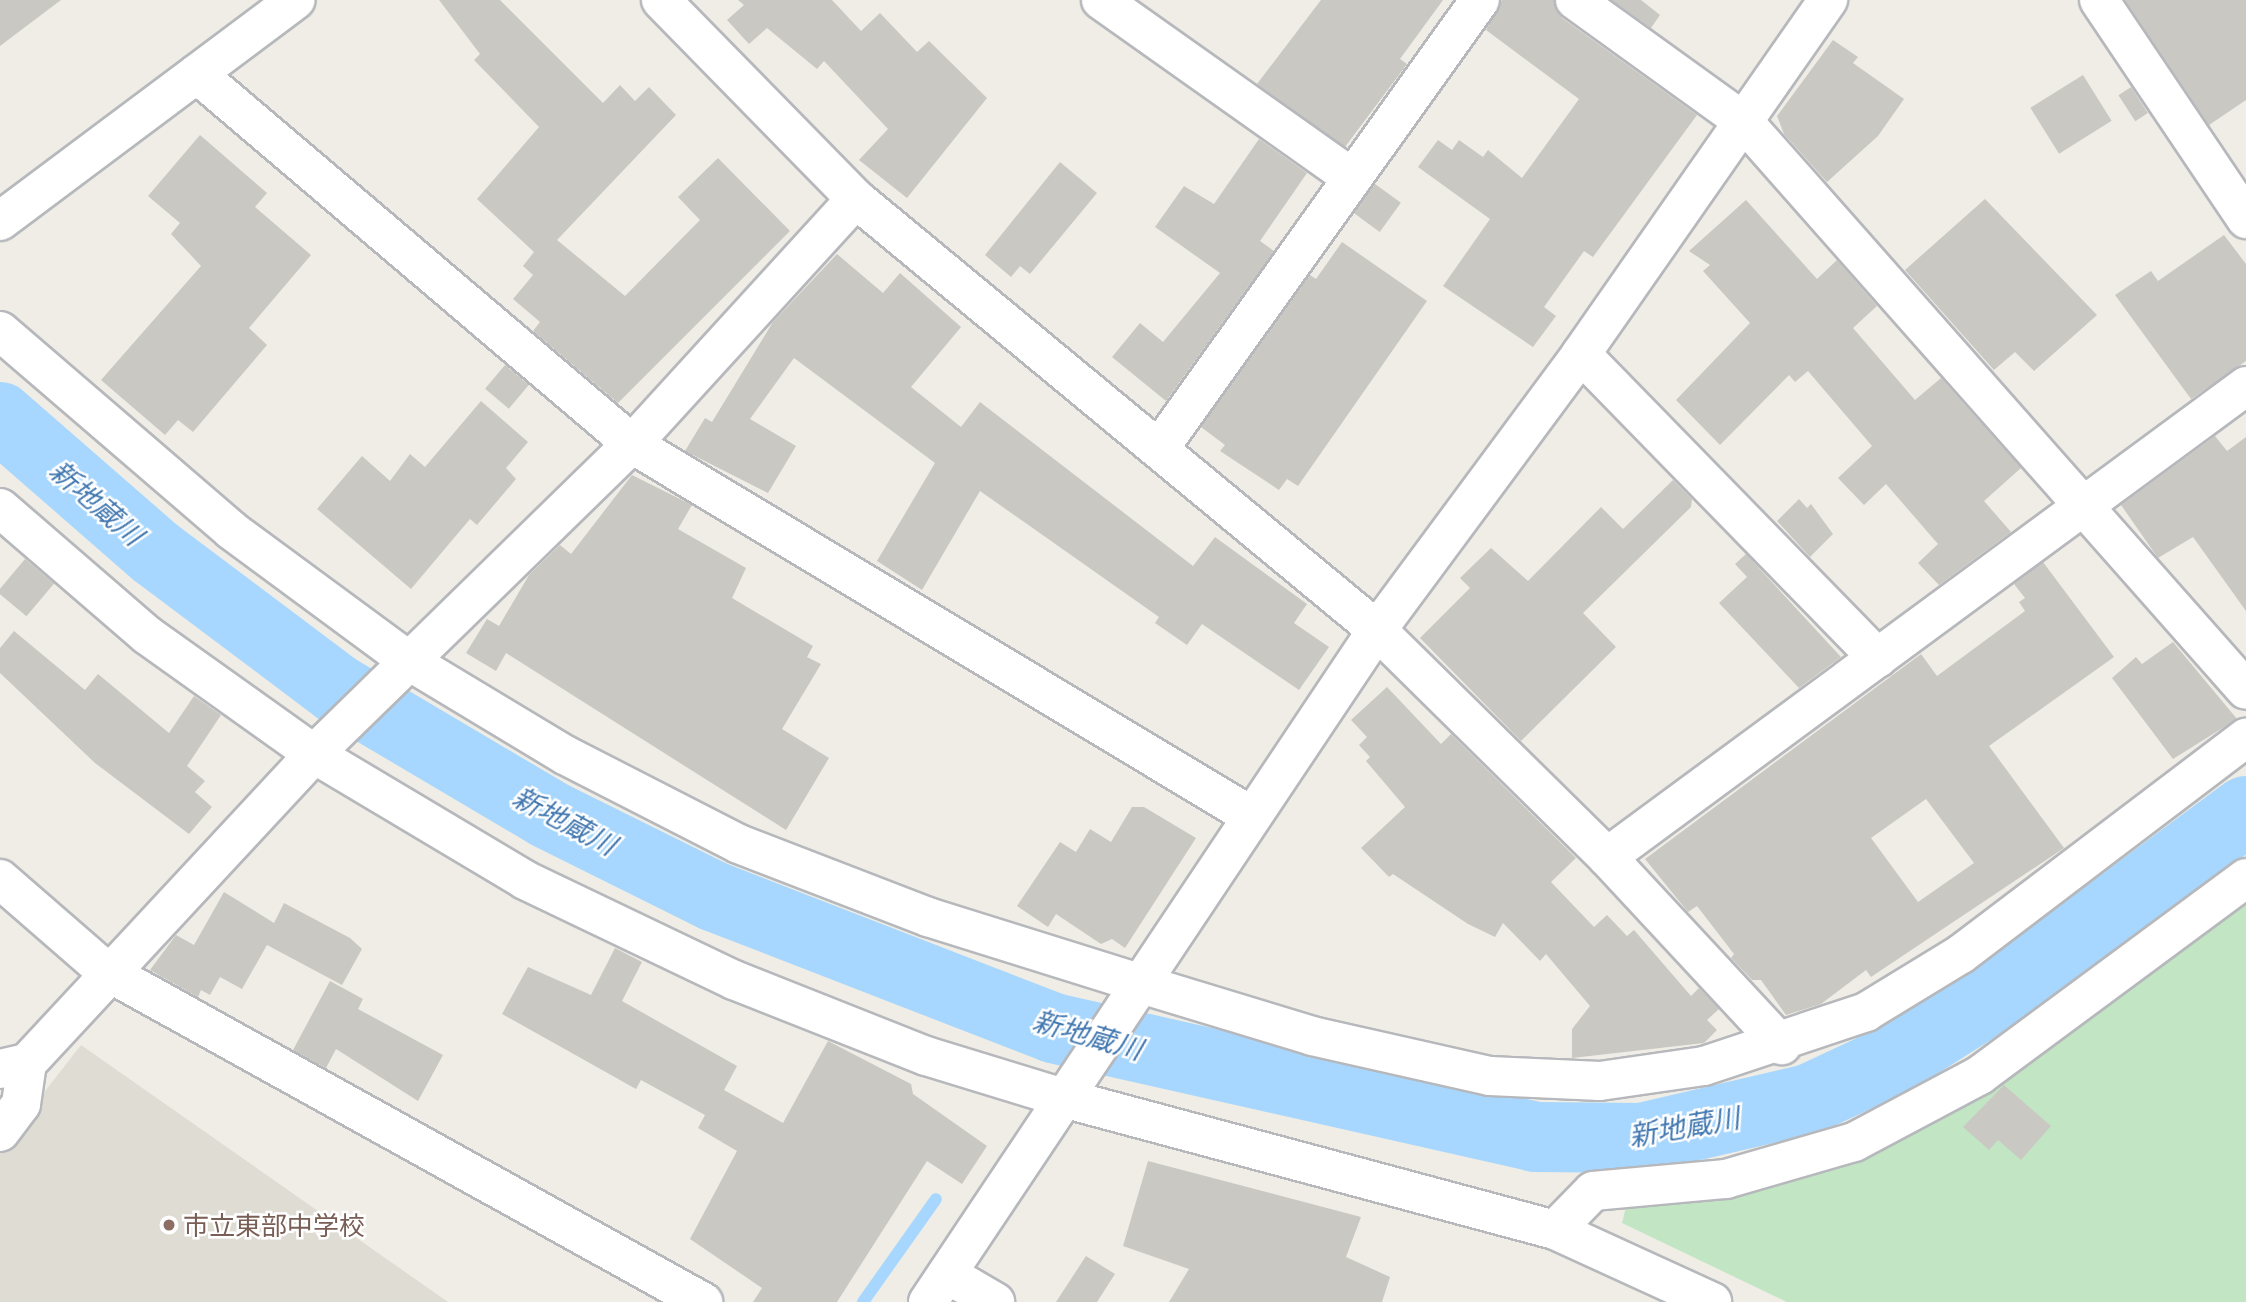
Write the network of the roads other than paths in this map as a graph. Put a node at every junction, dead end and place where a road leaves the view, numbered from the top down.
1 (295, 0) edge
2 (661, 0) edge
3 (1101, 0) edge
4 (1480, 0) edge
5 (1575, 0) edge
6 (1828, 0) edge
7 (2099, 0) edge
8 (197, 74) junction
9 (1742, 121) junction
10 (1352, 178) junction
11 (856, 199) junction
12 (2246, 219) edge
13 (0, 221) edge
14 (0, 331) edge
15 (1581, 354) junction
16 (2246, 386) edge
17 (632, 444) junction
18 (1161, 446) junction
19 (2086, 507) junction
20 (0, 508) edge
21 (1377, 630) junction
22 (1878, 658) junction
23 (400, 671) junction
24 (2246, 690) edge
25 (2246, 737) edge
26 (325, 743) junction
27 (1251, 816) junction
28 (1608, 857) junction
29 (2246, 878) edge
30 (0, 879) edge
31 (106, 971) junction
32 (1131, 994) junction
33 (1782, 1045) junction
34 (14, 1066) edge
35 (1072, 1085) junction
36 (0, 1132) edge
37 (1555, 1230) junction
38 (937, 1288) edge
39 (703, 1302) edge
40 (995, 1302) edge
41 (1712, 1302) edge

1 - 8 street
2 - 11 street
3 - 10 street
4 - 10 street
5 - 9 street
6 - 9 street
7 - 12 street
8 - 13 street
8 - 17 street
9 - 15 street
9 - 19 street
10 - 18 street
11 - 17 street
11 - 18 street
14 - 23 street
15 - 21 street
15 - 22 street
16 - 19 street
17 - 23 street
17 - 27 street
18 - 21 street
19 - 22 street
19 - 24 street
20 - 26 street
21 - 27 street
21 - 28 street
22 - 28 street
23 - 26 street
23 - 32 street
25 - 33 street
26 - 31 street
26 - 35 street
27 - 32 street
28 - 33 street
29 - 37 street
30 - 31 street
31 - 34 street
31 - 39 street
32 - 33 street
32 - 35 street
34 - 36 street
35 - 37 street
35 - 38 street
37 - 41 street
38 - 40 street

